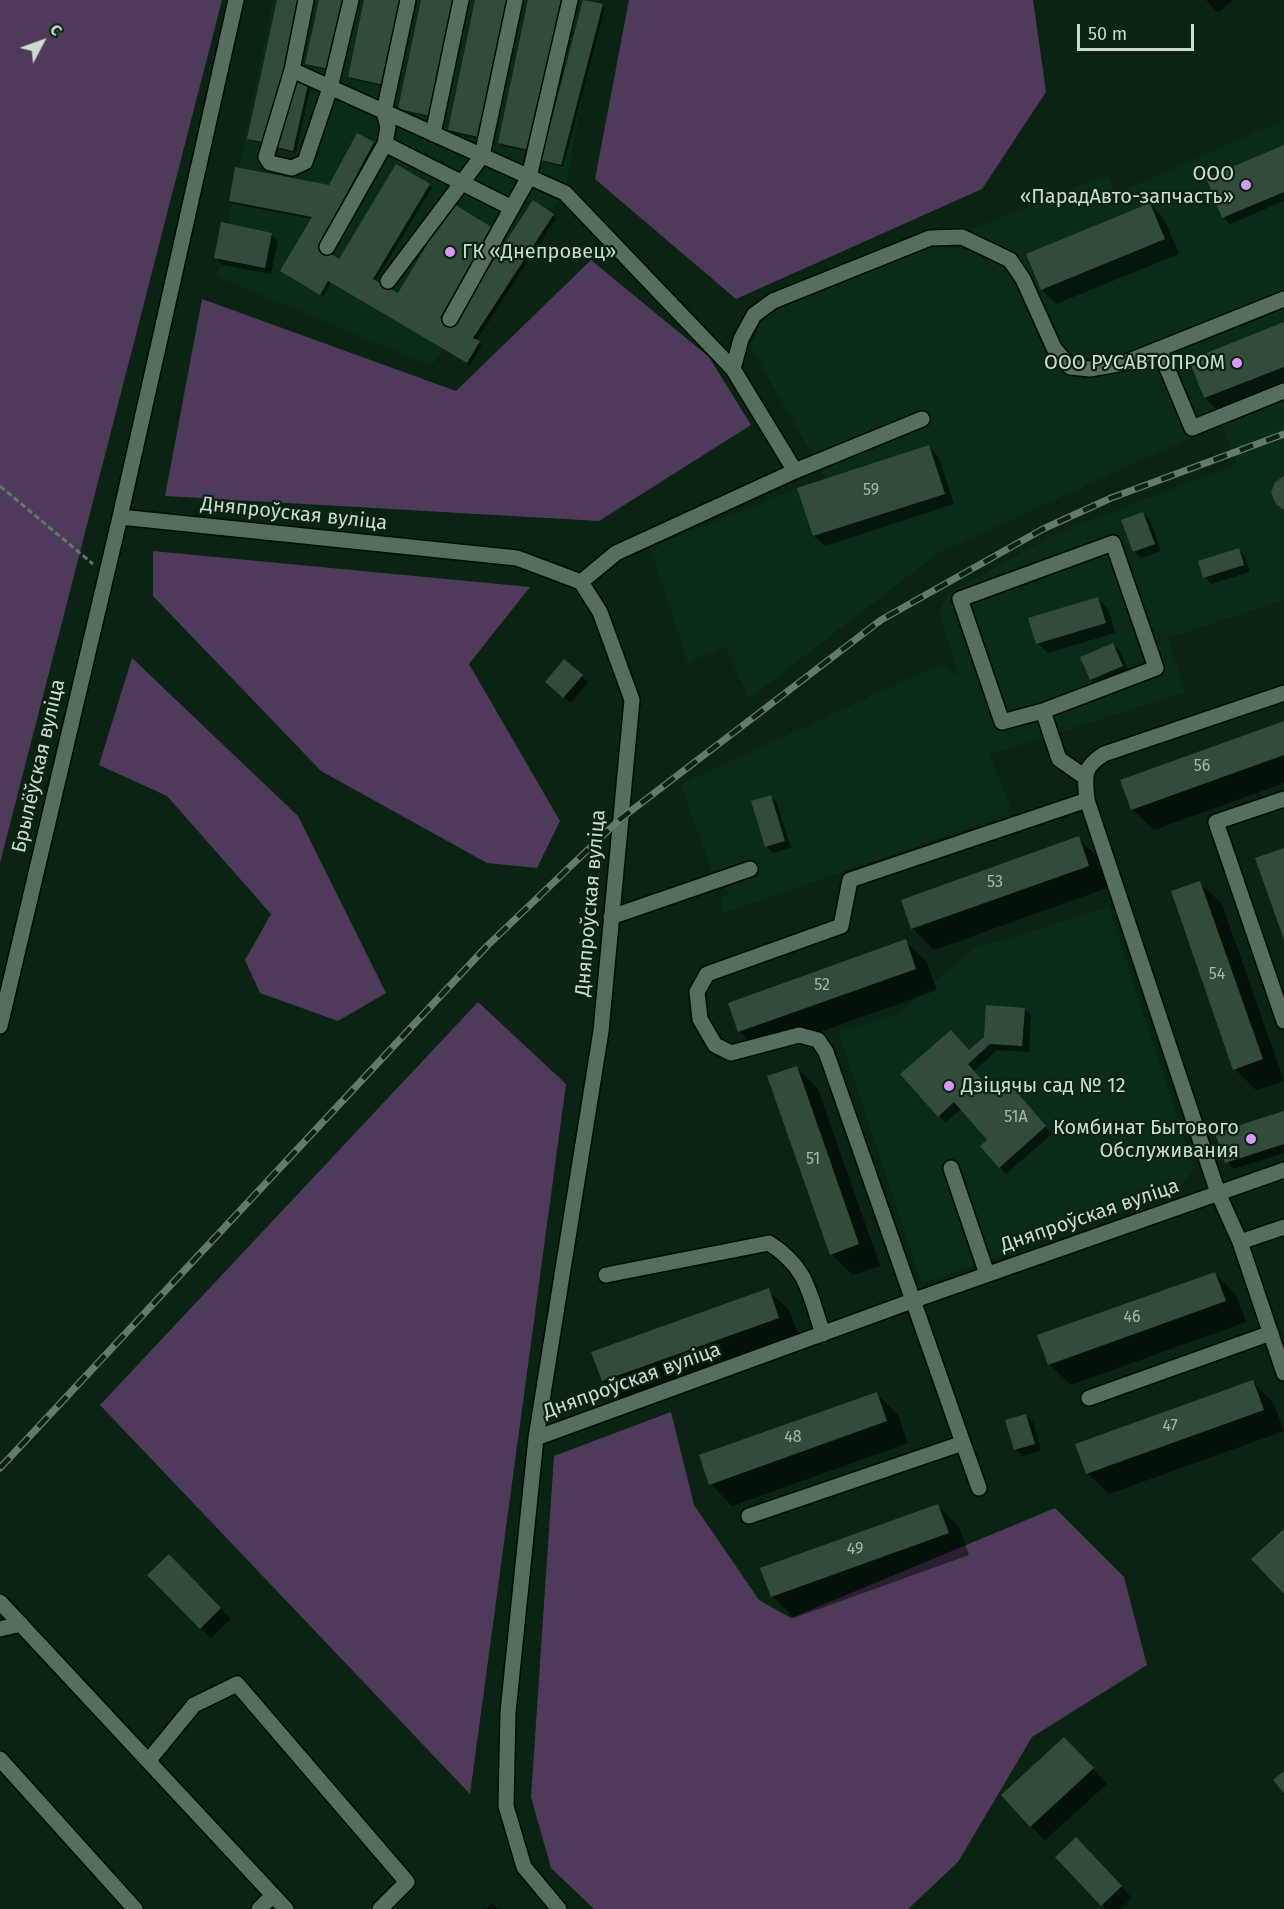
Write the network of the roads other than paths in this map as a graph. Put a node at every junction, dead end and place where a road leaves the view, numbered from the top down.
1 (236, 0) edge
2 (306, 0) edge
3 (351, 0) edge
4 (408, 0) edge
5 (461, 0) edge
6 (515, 0) edge
7 (570, 0) edge
8 (291, 70) junction
9 (330, 88) junction
10 (384, 112) junction
11 (433, 134) junction
12 (385, 144) junction
13 (482, 156) junction
14 (529, 177) junction
15 (462, 183) junction
16 (512, 207) junction
17 (327, 247) dead end
18 (388, 281) dead end
19 (1284, 299) edge
20 (450, 319) dead end
21 (1159, 349) junction
22 (733, 369) junction
23 (1284, 391) edge
24 (922, 419) dead end
25 (795, 471) junction
26 (120, 517) junction
27 (581, 582) junction
28 (1284, 693) edge
29 (1043, 711) junction
30 (1085, 777) junction
31 (1284, 799) edge
32 (1087, 800) junction
33 (750, 869) dead end
34 (611, 917) junction
35 (1284, 1021) edge
36 (0, 1026) edge
37 (951, 1168) dead end
38 (1284, 1170) edge
39 (1218, 1193) junction
40 (1284, 1227) edge
41 (1240, 1242) junction
42 (987, 1274) junction
43 (606, 1275) dead end
44 (912, 1301) junction
45 (823, 1334) junction
46 (1271, 1334) junction
47 (1284, 1373) edge
48 (1089, 1398) dead end
49 (536, 1438) junction
50 (963, 1443) junction
51 (979, 1488) dead end
52 (749, 1516) dead end
53 (0, 1602) edge
54 (21, 1624) junction
55 (0, 1629) edge
56 (0, 1759) edge
57 (149, 1760) junction
58 (273, 1895) junction
59 (135, 1909) edge
60 (260, 1909) edge
61 (286, 1909) edge
62 (380, 1909) edge
63 (559, 1909) edge

1 - 26 street
2 - 8 street
3 - 9 street
4 - 10 street
5 - 11 street
6 - 13 street
7 - 14 street
8 - 9 street
8 - 9 street
9 - 10 street
10 - 11 street
10 - 12 street
11 - 13 street
12 - 15 street
12 - 17 street
13 - 14 street
13 - 15 street
14 - 16 street
14 - 22 street
15 - 16 street
15 - 18 street
16 - 20 street
19 - 21 street
21 - 22 street
21 - 23 street
22 - 25 street
24 - 25 street
25 - 27 street
26 - 27 street, Дняпроўская вуліца
26 - 36 street, Брылёўская вуліца
27 - 34 street, Дняпроўская вуліца
28 - 30 street
29 - 29 street
29 - 30 street
30 - 32 street
31 - 35 street
32 - 39 street
32 - 44 street
33 - 34 street
34 - 49 street, Дняпроўская вуліца
37 - 42 street
38 - 39 street, Дняпроўская вуліца
39 - 41 street
39 - 42 street, Дняпроўская вуліца
40 - 41 street
41 - 46 street
42 - 44 street, Дняпроўская вуліца
43 - 45 street
44 - 45 street, Дняпроўская вуліца
44 - 50 street
45 - 49 street, Дняпроўская вуліца
46 - 47 street
46 - 48 street
49 - 63 street
50 - 51 street
50 - 52 street
53 - 54 street
54 - 55 street
54 - 57 street
56 - 59 street
57 - 58 street
57 - 62 street
58 - 60 street
58 - 61 street

